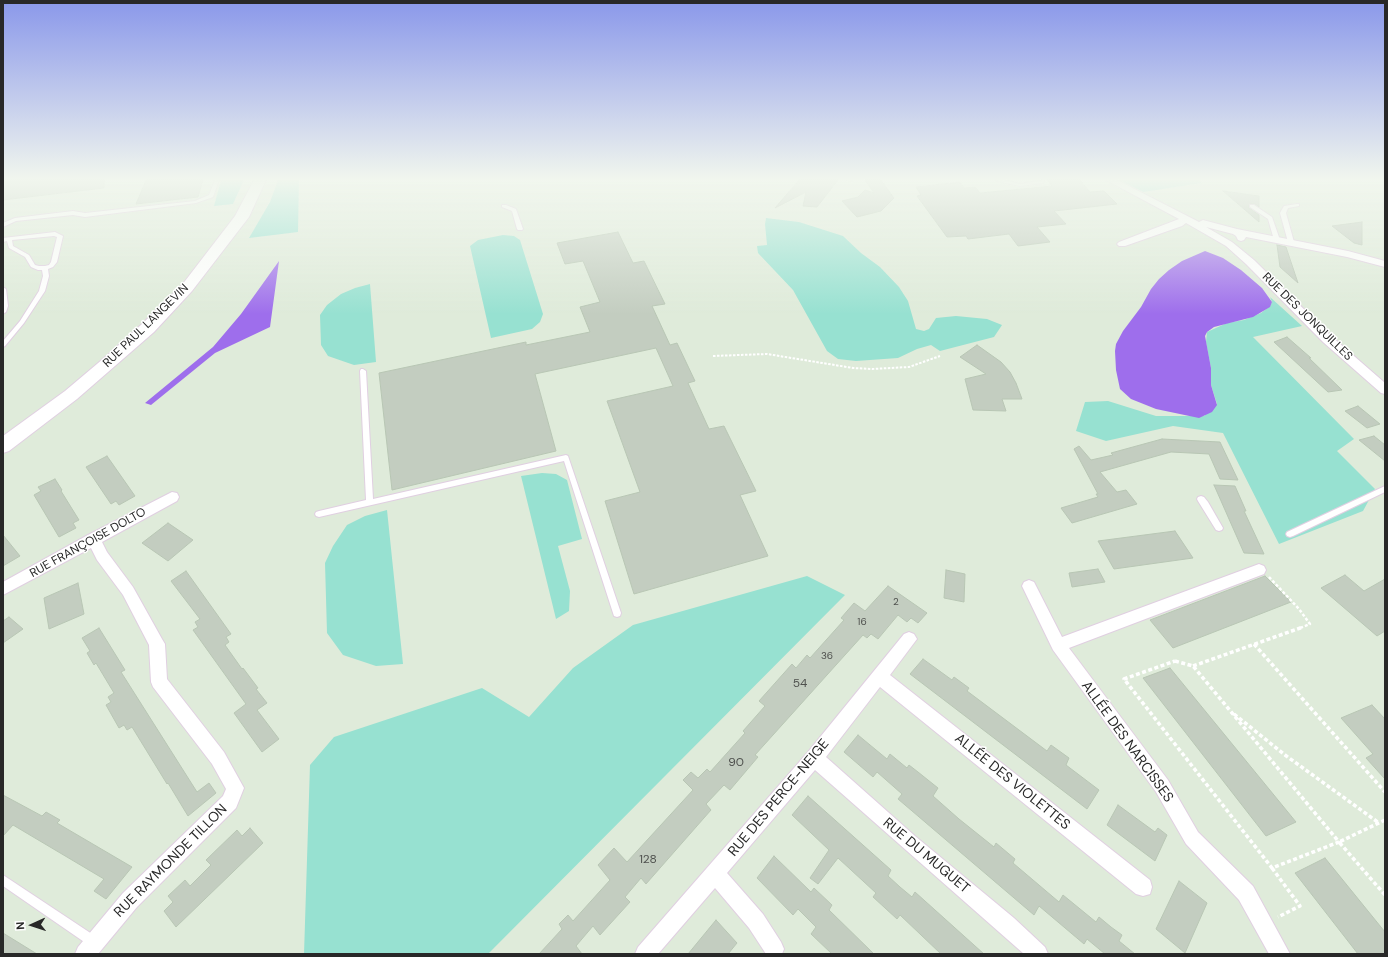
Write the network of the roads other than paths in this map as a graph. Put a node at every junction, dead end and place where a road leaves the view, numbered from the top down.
1 (236, 225) edge
2 (519, 225) edge
3 (1177, 225) edge
4 (1197, 225) edge
5 (1201, 225) edge
6 (1271, 225) edge
7 (1286, 225) edge
8 (520, 229) dead end
9 (1236, 238) junction
10 (1272, 239) junction
11 (6, 240) edge
12 (1290, 242) junction
13 (1122, 244) dead end
14 (1250, 262) junction
15 (1385, 264) edge
16 (45, 268) junction
17 (3, 289) edge
18 (3, 312) edge
19 (3, 345) edge
20 (364, 371) dead end
21 (1385, 390) edge
22 (3, 446) edge
23 (1385, 489) edge
24 (172, 497) dead end
25 (1201, 500) dead end
26 (370, 502) junction
27 (320, 514) dead end
28 (1219, 528) dead end
29 (1290, 534) dead end
30 (93, 539) junction
31 (1259, 570) road end
32 (1029, 586) dead end
33 (3, 589) edge
34 (617, 613) dead end
35 (909, 640) dead end
36 (1058, 646) junction
37 (880, 677) junction
38 (814, 758) junction
39 (715, 874) junction
40 (3, 880) edge
41 (1143, 887) dead end
42 (90, 948) edge
43 (774, 949) dead end
44 (645, 954) edge
45 (1038, 954) edge
46 (1280, 954) edge

1 - 22 main road, RUE PAUL LANGEVIN
2 - 8 lane
3 - 13 street
4 - 9 street, RUE DES JONQUILLES
5 - 9 street, RUE DES JONQUILLES
6 - 10 lane
7 - 12 lane
9 - 10 street
9 - 10 street
9 - 14 street
9 - 14 street, RUE DES JONQUILLES
10 - 12 street
11 - 16 lane
11 - 16 lane
12 - 15 street
14 - 21 street, RUE DES JONQUILLES
16 - 19 lane
17 - 18 lane
20 - 26 lane
23 - 29 lane
24 - 30 street, RUE FRANÇOISE DOLTO
25 - 28 lane
26 - 27 lane
26 - 34 lane
30 - 33 street, RUE FRANÇOISE DOLTO
30 - 42 street, RUE RAYMONDE TILLON
31 - 36 street
32 - 36 street, ALLÉE DES NARCISSES
35 - 37 street, RUE DES PERCE-NEIGE
36 - 46 street, ALLÉE DES NARCISSES
37 - 38 street, RUE DES PERCE-NEIGE
37 - 41 street, ALLÉE DES VIOLETTES
38 - 39 street, RUE DES PERCE-NEIGE
38 - 45 street, RUE DU MUGUET
39 - 43 street
39 - 44 street, RUE DES PERCE-NEIGE
40 - 42 lane

